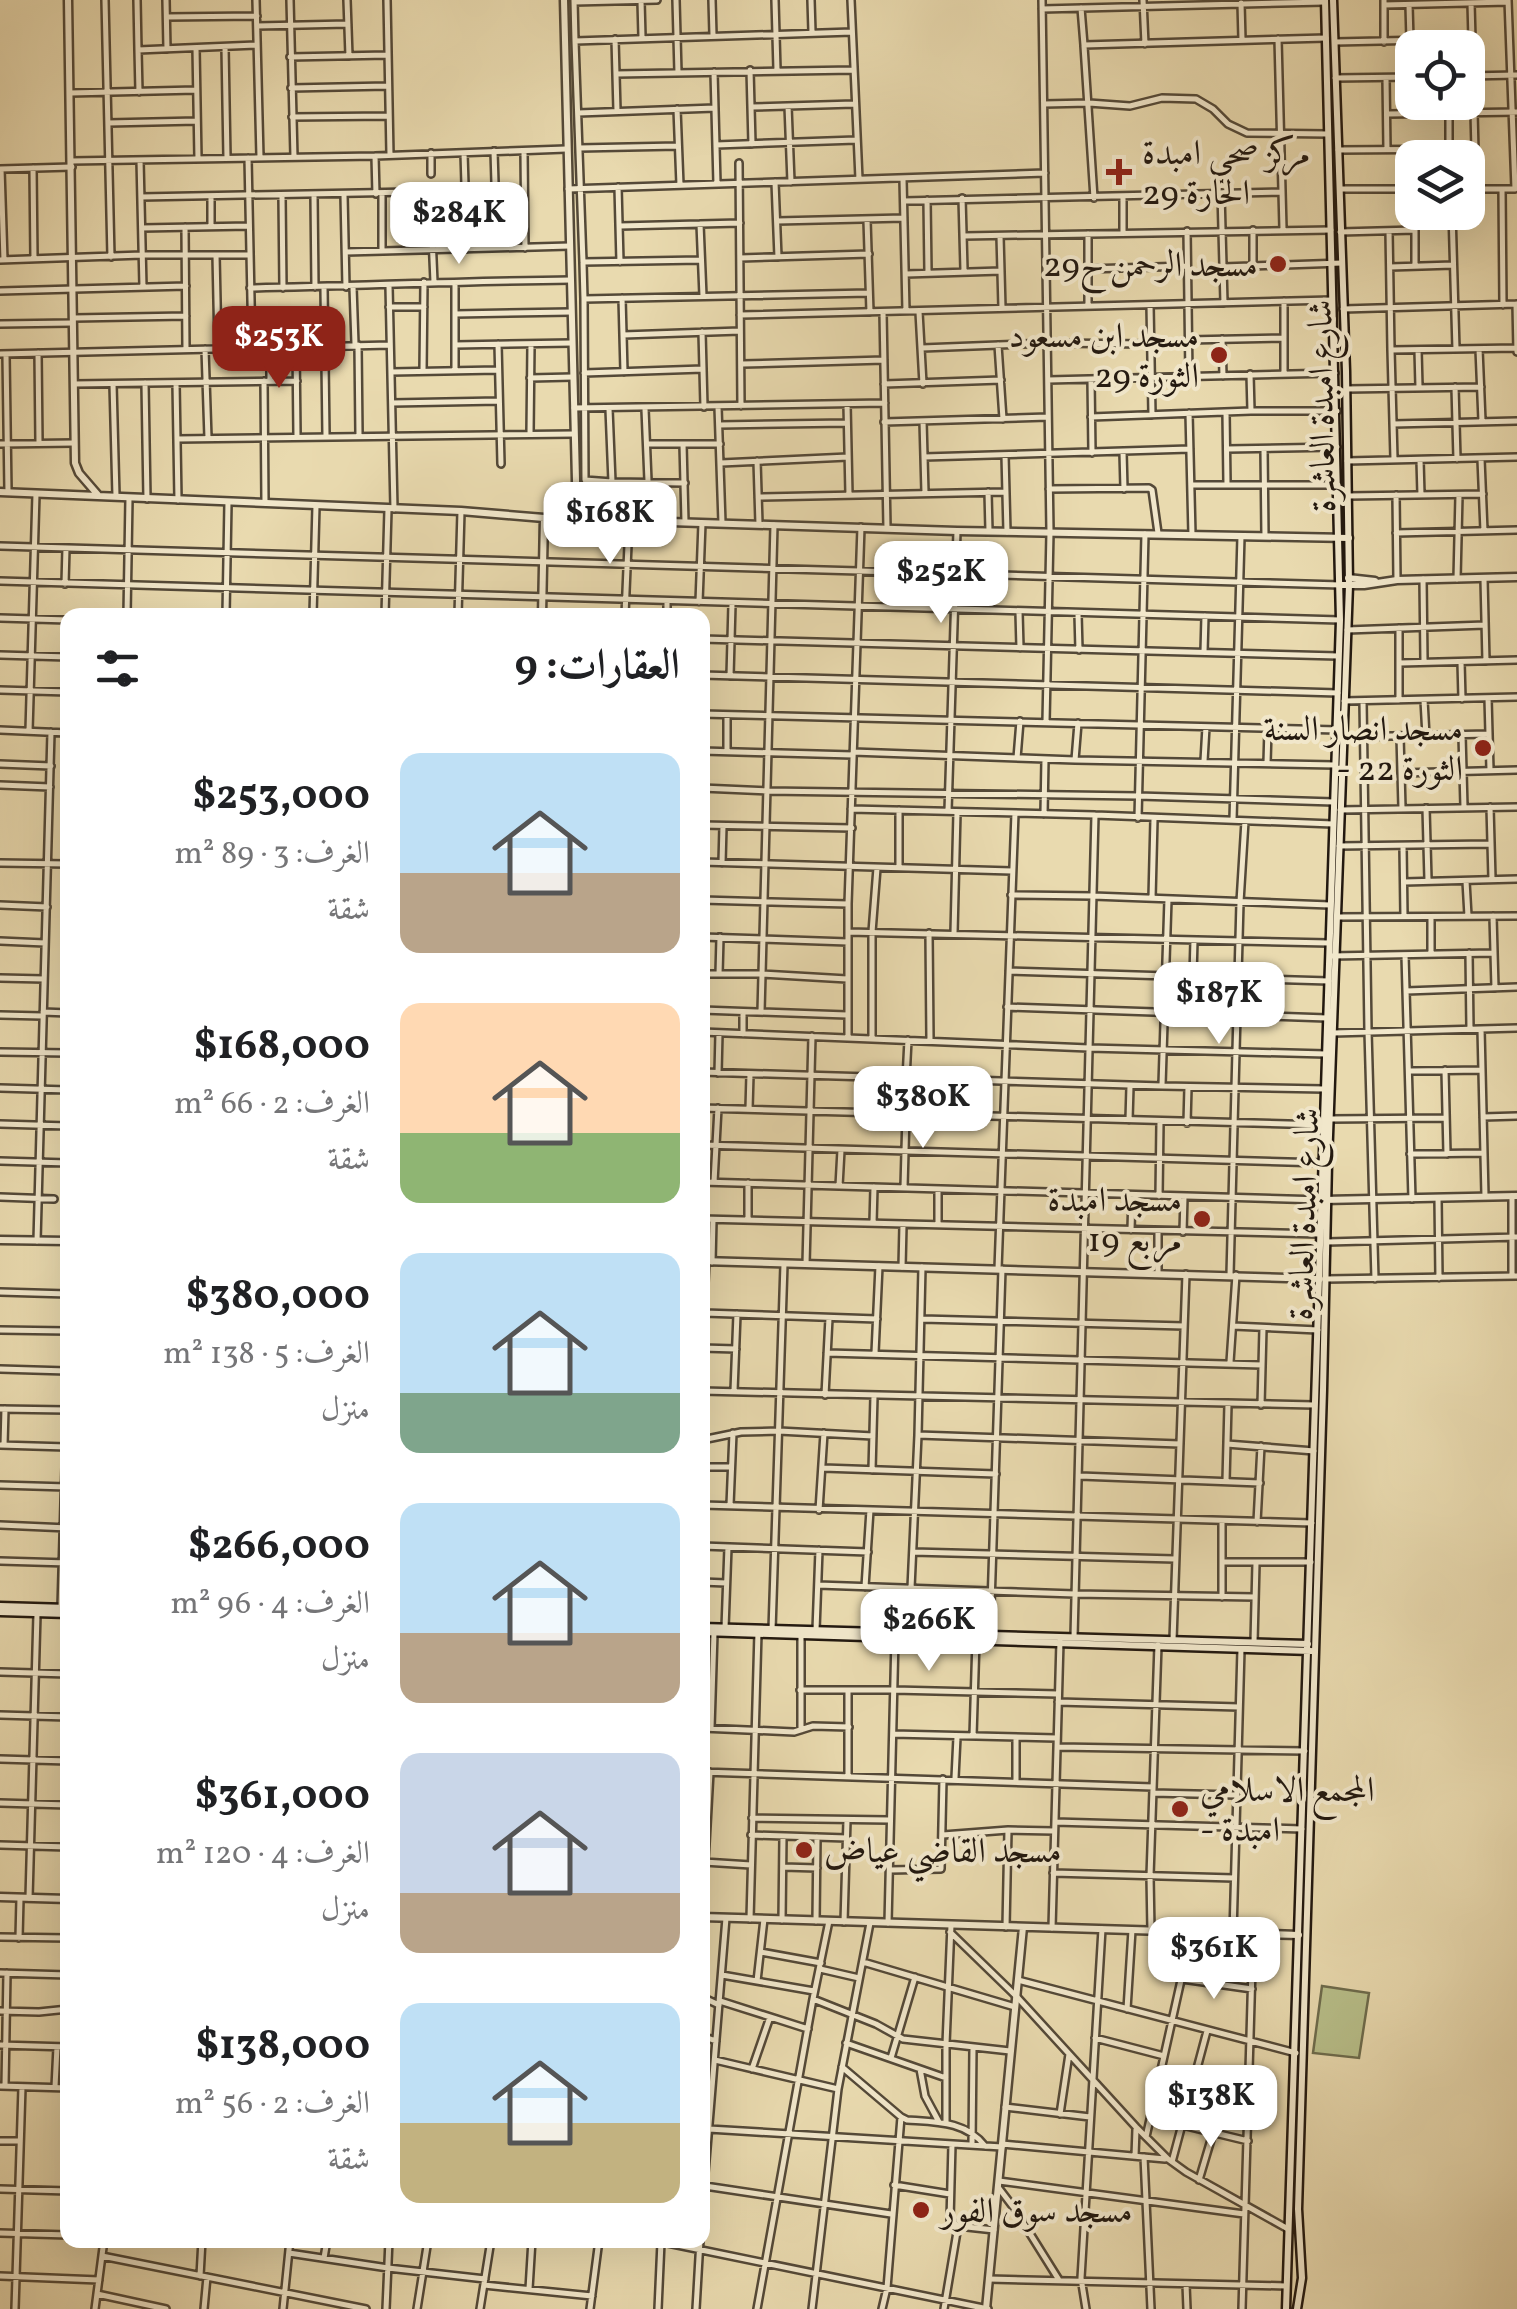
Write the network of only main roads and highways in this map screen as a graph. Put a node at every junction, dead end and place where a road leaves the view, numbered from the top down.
1 (68, 0) edge
2 (564, 0) edge
3 (1328, 1) edge
4 (1330, 40) junction
5 (1336, 399) junction
6 (1346, 399) junction
7 (4, 492) edge
8 (99, 496) junction
9 (544, 518) junction
10 (576, 520) junction
11 (1349, 538) junction
12 (1340, 539) junction
13 (1517, 577) edge
14 (1344, 581) junction
15 (542, 608) edge
16 (1334, 877) junction
17 (1332, 956) junction
18 (1327, 1122) junction
19 (1514, 1196) edge
20 (1324, 1200) junction
21 (0, 1240) edge
22 (60, 1242) edge
23 (710, 1261) edge
24 (1323, 1279) junction
25 (0, 1609) edge
26 (60, 1610) edge
27 (60, 1611) edge
28 (710, 1629) edge
29 (758, 1631) junction
30 (710, 1632) edge
31 (772, 1632) junction
32 (912, 1635) junction
33 (1060, 1640) junction
34 (1134, 1642) junction
35 (1311, 1648) junction
36 (0, 1897) edge
37 (60, 1899) edge
38 (710, 1917) edge
39 (1023, 1927) junction
40 (1302, 1935) junction
41 (987, 2309) edge
42 (1286, 2309) edge
43 (1297, 2309) edge

1 - 8 main road
2 - 10 main road
3 - 4 main road, شارع امبدة العاشرة
4 - 5 main road, شارع امبدة العاشرة
4 - 6 main road, شارع امبدة العاشرة
5 - 6 main road
5 - 12 main road, شارع امبدة العاشرة
6 - 11 main road, شارع امبدة العاشرة
7 - 8 main road
8 - 9 main road
9 - 10 main road
9 - 15 main road
10 - 12 main road
11 - 12 main road
11 - 14 main road, شارع امبدة العاشرة
12 - 14 main road, شارع امبدة العاشرة
13 - 14 main road
14 - 16 main road, شارع امبدة العاشرة
14 - 16 main road, شارع امبدة العاشرة
16 - 17 main road, شارع امبدة العاشرة
16 - 17 main road, شارع امبدة العاشرة
17 - 18 main road, شارع امبدة العاشرة
17 - 18 main road, شارع امبدة العاشرة
18 - 20 main road, شارع امبدة العاشرة
18 - 20 main road, شارع امبدة العاشرة
19 - 20 main road
20 - 24 main road, شارع امبدة العاشرة
20 - 24 main road, شارع امبدة العاشرة
21 - 22 main road
23 - 24 main road
24 - 35 main road, شارع امبدة العاشرة
24 - 35 main road, شارع امبدة العاشرة
25 - 26 main road
25 - 27 main road
28 - 29 main road
29 - 30 main road
29 - 31 main road
31 - 32 main road
31 - 32 main road
32 - 33 main road
32 - 33 main road
33 - 34 main road
33 - 34 main road
34 - 35 main road
34 - 35 main road
35 - 40 main road, شارع امبدة العاشرة
35 - 40 main road, شارع امبدة العاشرة
36 - 37 main road
38 - 39 main road
39 - 40 main road
39 - 41 main road
40 - 42 main road, شارع امبدة العاشرة
40 - 43 main road, شارع امبدة العاشرة

